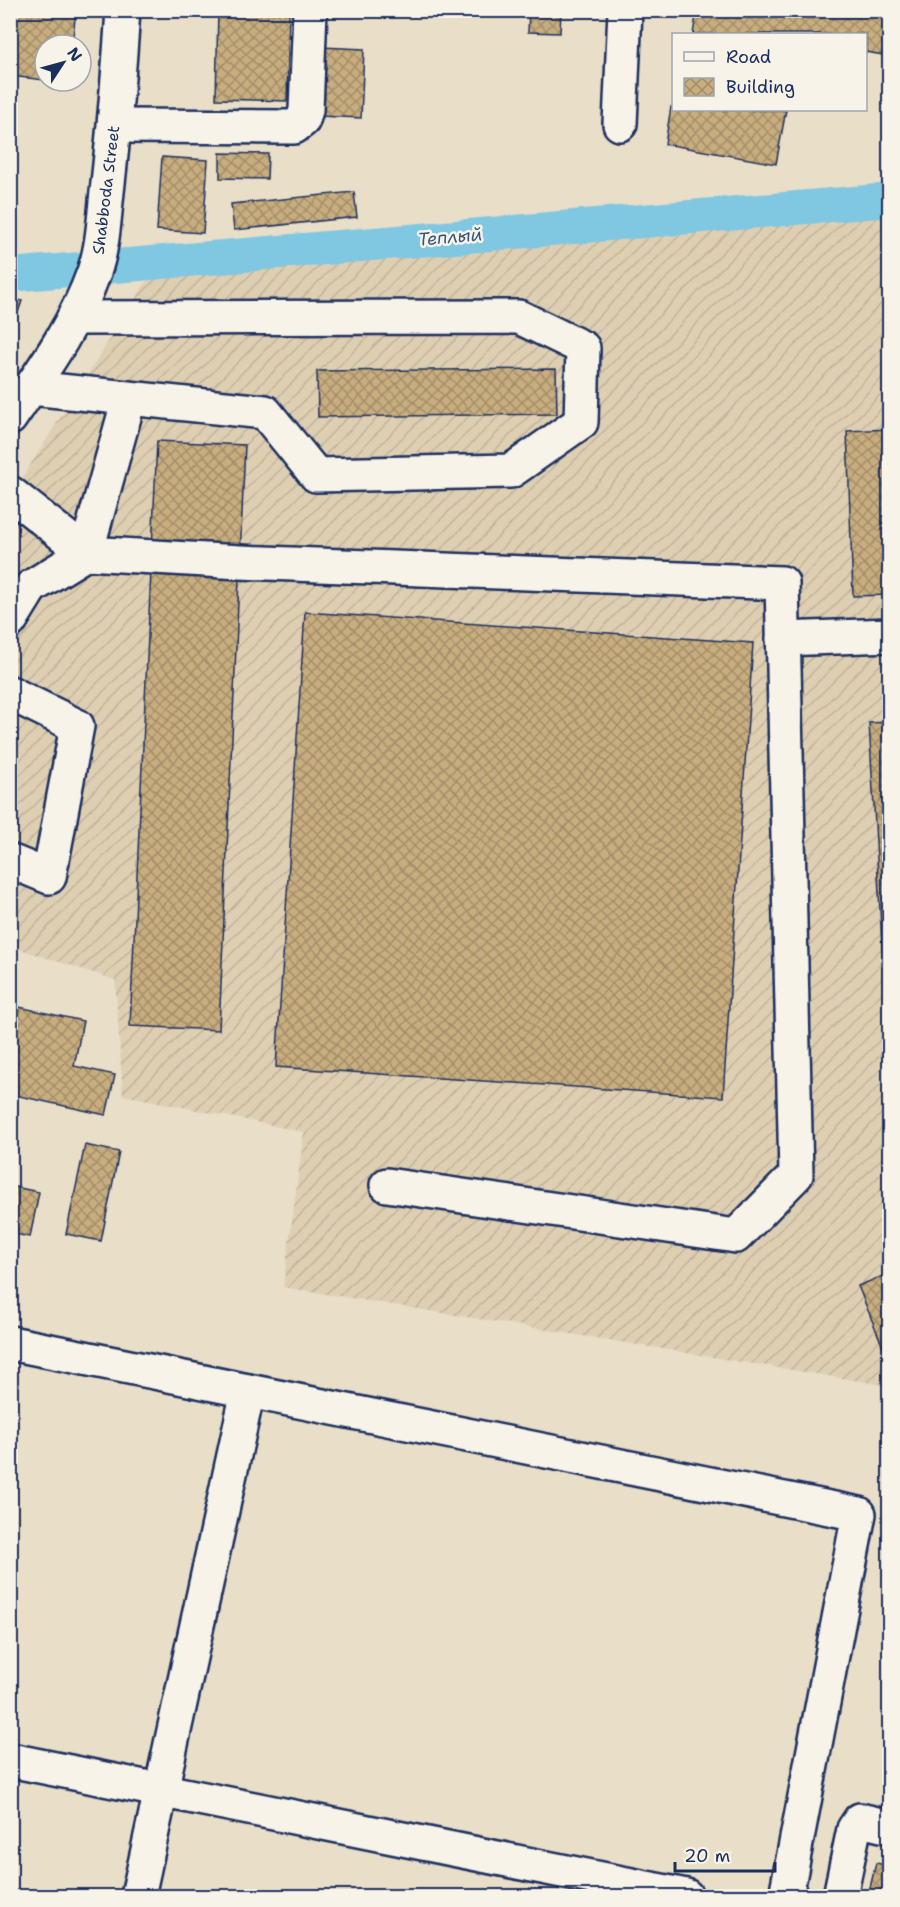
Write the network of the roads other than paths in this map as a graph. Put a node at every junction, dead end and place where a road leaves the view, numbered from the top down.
1 (123, 10) edge
2 (310, 10) edge
3 (625, 10) edge
4 (620, 124) dead end
5 (115, 126) junction
6 (74, 318) junction
7 (30, 388) junction
8 (129, 399) junction
9 (10, 418) edge
10 (10, 493) edge
11 (86, 553) junction
12 (10, 621) edge
13 (890, 635) edge
14 (783, 639) junction
15 (10, 693) edge
16 (10, 861) edge
17 (387, 1185) dead end
18 (10, 1343) edge
19 (248, 1391) junction
20 (10, 1760) edge
21 (161, 1790) junction
22 (890, 1827) edge
23 (138, 1896) edge
24 (686, 1896) edge
25 (786, 1896) edge
26 (840, 1896) edge

1 - 5 street, Shabboda Street
2 - 5 street
3 - 4 street
5 - 6 street, Shabboda Street
6 - 7 street, Shabboda Street
6 - 8 street
7 - 8 street
7 - 9 street, Shabboda Street
8 - 11 street
10 - 11 street
11 - 12 street
11 - 14 street
13 - 14 street
14 - 17 street
15 - 16 street
18 - 19 street
19 - 21 street
19 - 25 street
20 - 21 street
21 - 23 street
21 - 24 street
22 - 26 street

